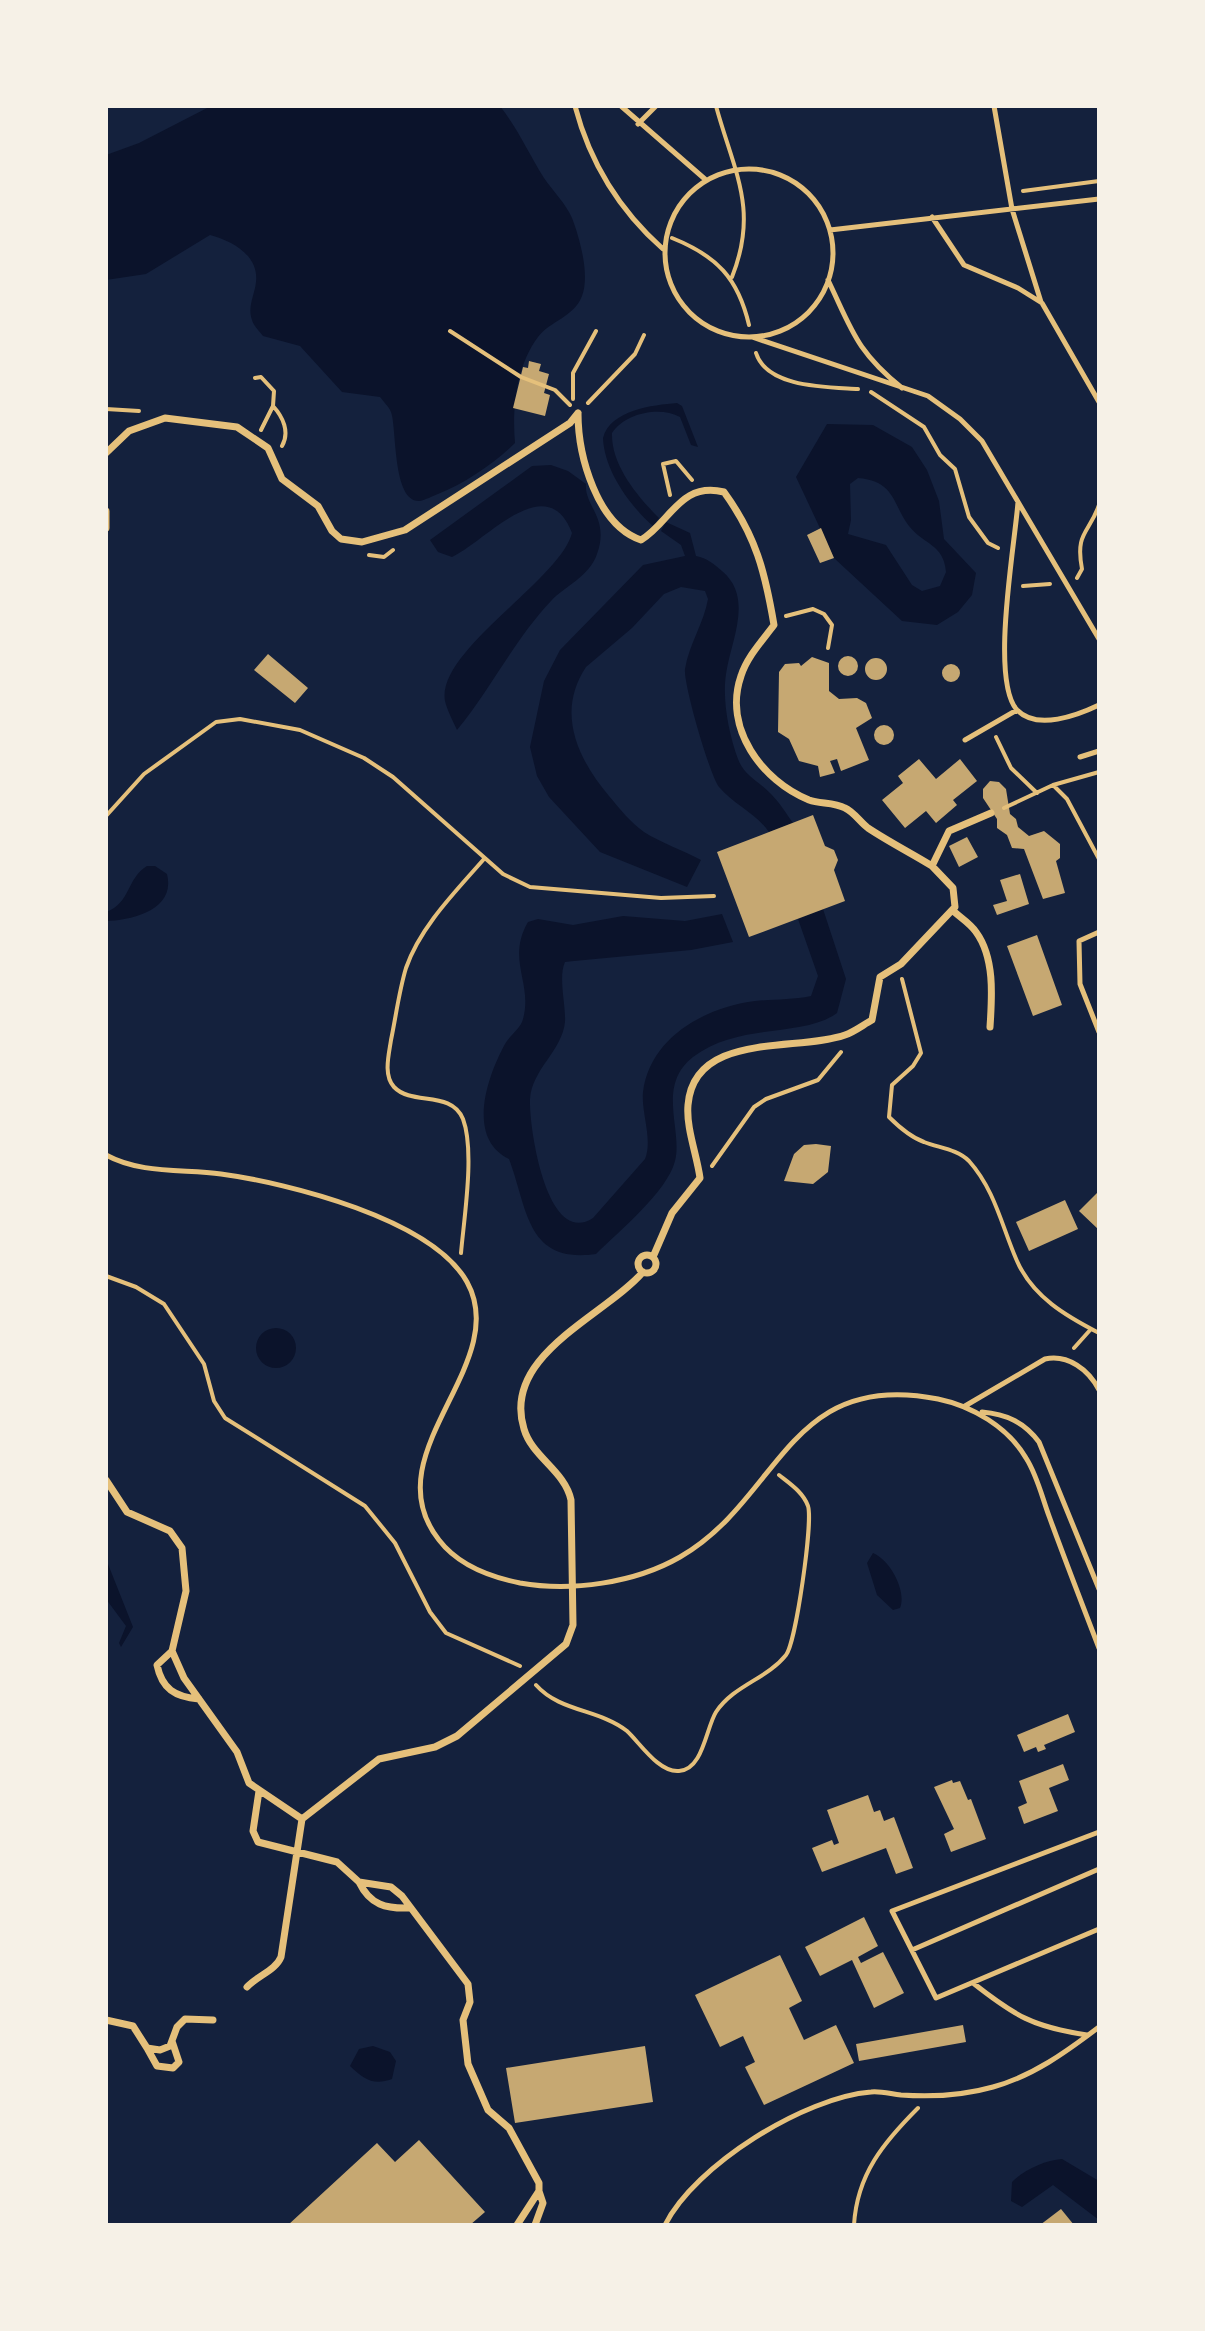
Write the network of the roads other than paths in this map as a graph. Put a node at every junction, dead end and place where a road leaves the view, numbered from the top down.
1 (575, 106) edge
2 (621, 106) edge
3 (656, 106) edge
4 (994, 106) edge
5 (638, 124) junction
6 (706, 180) junction
7 (1099, 199) edge
8 (1012, 209) junction
9 (932, 217) junction
10 (830, 230) junction
11 (664, 249) junction
12 (828, 280) junction
13 (1042, 303) junction
14 (751, 337) junction
15 (905, 391) junction
16 (1099, 402) edge
17 (106, 453) edge
18 (1018, 501) junction
19 (106, 511) edge
20 (106, 528) edge
21 (1099, 639) edge
22 (1099, 705) edge
23 (1017, 710) junction
24 (965, 740) dead end
25 (1099, 751) edge
26 (1080, 757) dead end
27 (991, 813) dead end
28 (932, 866) junction
29 (952, 910) junction
30 (1099, 932) edge
31 (990, 1027) dead end
32 (1099, 1032) edge
33 (106, 1155) edge
34 (653, 1257) junction
35 (643, 1272) junction
36 (1099, 1390) edge
37 (965, 1406) junction
38 (980, 1411) junction
39 (106, 1480) edge
40 (1099, 1589) edge
41 (1099, 1648) edge
42 (172, 1651) junction
43 (200, 1699) junction
44 (259, 1791) junction
45 (302, 1819) junction
46 (1099, 1832) edge
47 (297, 1852) junction
48 (1099, 1869) edge
49 (359, 1882) junction
50 (410, 1908) junction
51 (1099, 1929) edge
52 (912, 1950) junction
53 (973, 1983) junction
54 (247, 1987) dead end
55 (106, 2020) edge
56 (213, 2020) dead end
57 (1099, 2027) edge
58 (1088, 2035) junction
59 (172, 2041) junction
60 (147, 2048) junction
61 (539, 2191) junction
62 (520, 2224) edge
63 (535, 2225) edge
64 (665, 2225) edge

1 - 11 lane
2 - 5 lane
3 - 5 lane
4 - 8 lane
5 - 6 lane
6 - 10 lane
6 - 11 lane
7 - 8 lane
8 - 9 lane
8 - 13 lane
9 - 10 lane
9 - 13 lane
10 - 12 lane
11 - 14 lane
12 - 14 lane
12 - 15 lane
13 - 16 lane
14 - 15 lane
15 - 18 lane
17 - 28 street
18 - 21 lane
18 - 23 lane
19 - 20 street
22 - 23 lane
23 - 24 lane
25 - 26 lane
27 - 28 street
28 - 29 street
29 - 31 street
29 - 34 street
30 - 32 lane
33 - 37 lane
34 - 35 street
34 - 35 street
35 - 45 street
36 - 37 lane
37 - 38 lane
38 - 40 lane
38 - 41 lane
39 - 42 street
42 - 43 street
42 - 43 street
43 - 44 street
44 - 45 street
44 - 47 street
45 - 47 street
46 - 52 lane
47 - 49 street
47 - 54 street
48 - 52 lane
49 - 50 street
49 - 50 street
50 - 61 street
51 - 53 lane
52 - 53 lane
53 - 58 lane
55 - 60 street
56 - 59 street
57 - 58 lane
58 - 64 lane
59 - 60 street
59 - 60 street
61 - 62 street
61 - 63 street

